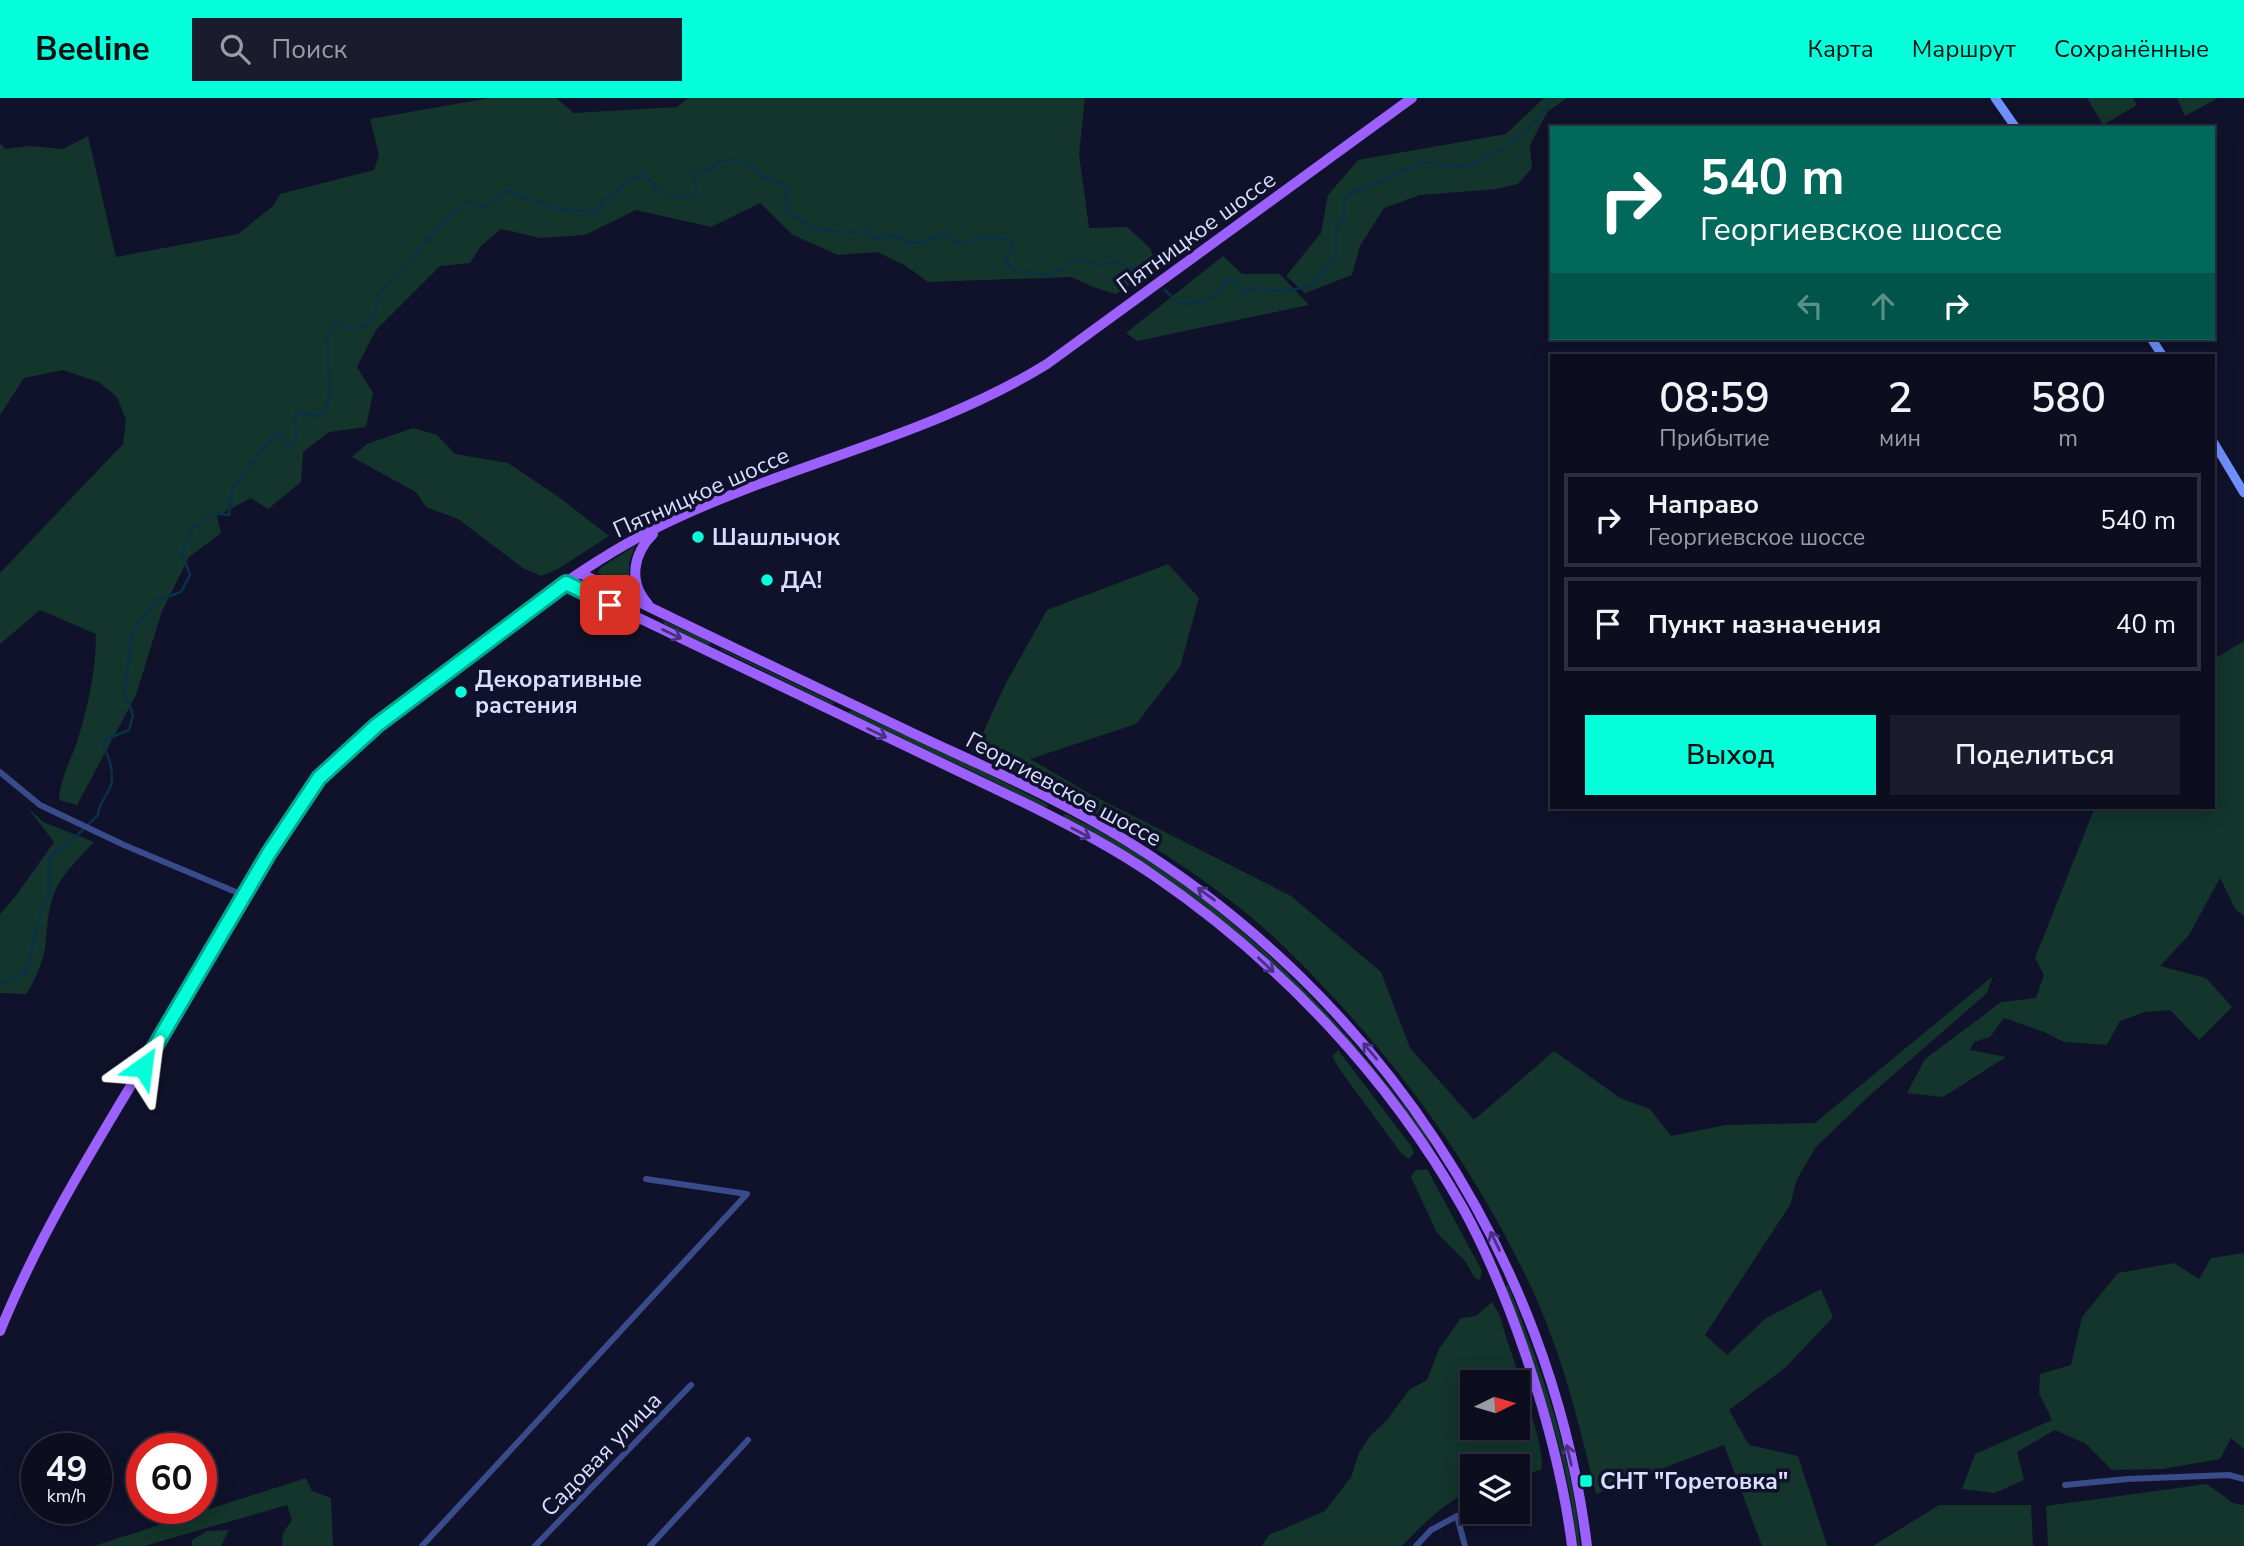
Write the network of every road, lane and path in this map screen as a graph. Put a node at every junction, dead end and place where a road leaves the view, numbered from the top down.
1 (1412, 98) edge
2 (1995, 98) edge
3 (2015, 126) edge
4 (2215, 445) edge
5 (2244, 493) edge
6 (663, 524) junction
7 (580, 573) junction
8 (566, 583) junction
9 (653, 610) junction
10 (0, 772) edge
11 (243, 895) junction
12 (646, 1179) dead end
13 (0, 1331) edge
14 (691, 1385) dead end
15 (748, 1440) dead end
16 (2244, 1479) edge
17 (2065, 1485) dead end
18 (422, 1546) edge
19 (536, 1546) edge
20 (650, 1546) edge
21 (1416, 1546) edge
22 (1465, 1546) edge
23 (1572, 1546) edge
24 (1587, 1546) edge

1 - 6 main road, Пятницкое шоссе
2 - 3 main road
4 - 5 main road
6 - 7 main road, Пятницкое шоссе
6 - 9 main road
7 - 8 main road, Пятницкое шоссе
7 - 9 main road, Георгиевское шоссе
8 - 11 main road, Пятницкое шоссе
8 -> 23 main road, Георгиевское шоссе
24 -> 9 main road, Георгиевское шоссе
10 - 11 street
11 - 13 main road, Пятницкое шоссе
12 - 18 street
14 - 19 street, Садовая улица
15 - 20 street
16 - 17 street
21 - 22 street

